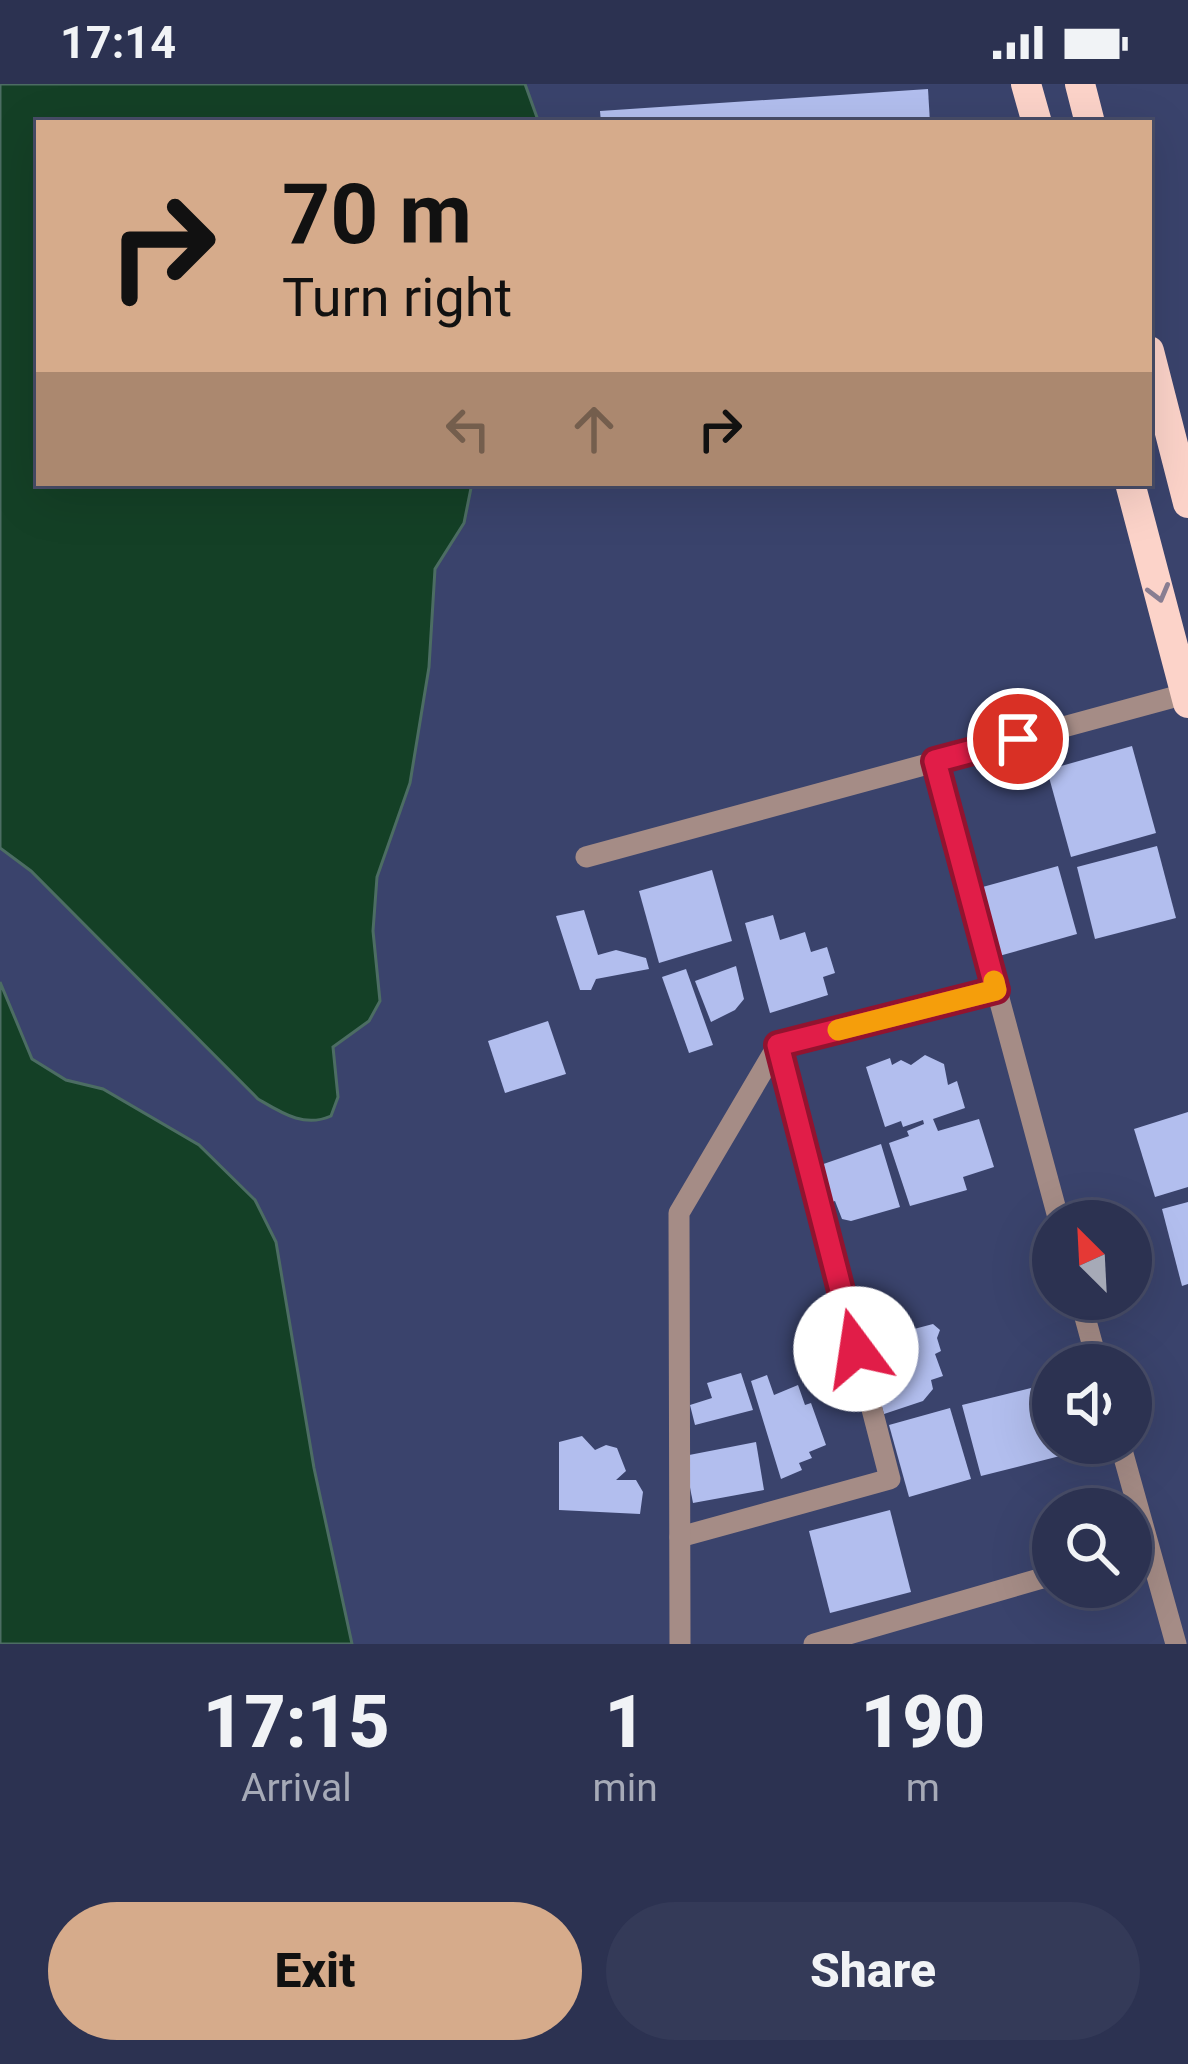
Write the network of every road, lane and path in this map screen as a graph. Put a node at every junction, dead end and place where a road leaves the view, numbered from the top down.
1 (1026, 84) edge
2 (1080, 84) edge
3 (1035, 120) edge
4 (1089, 120) edge
5 (1152, 363) edge
6 (1131, 486) edge
7 (1188, 503) edge
8 (1187, 696) edge
9 (935, 761) junction
10 (586, 857) dead end
11 (996, 990) junction
12 (778, 1045) junction
13 (1053, 1200) edge
14 (680, 1537) junction
15 (1032, 1581) edge
16 (1152, 1581) edge
17 (680, 1644) edge
18 (814, 1644) edge
19 (1176, 1644) edge

1 - 3 main road
2 - 4 main road
5 - 7 main road
6 -> 8 main road
8 - 9 street
9 - 10 street
9 - 11 street
11 - 12 street
11 - 13 street
12 - 14 street
12 - 14 street
14 - 17 street
15 - 18 street
16 - 19 street

